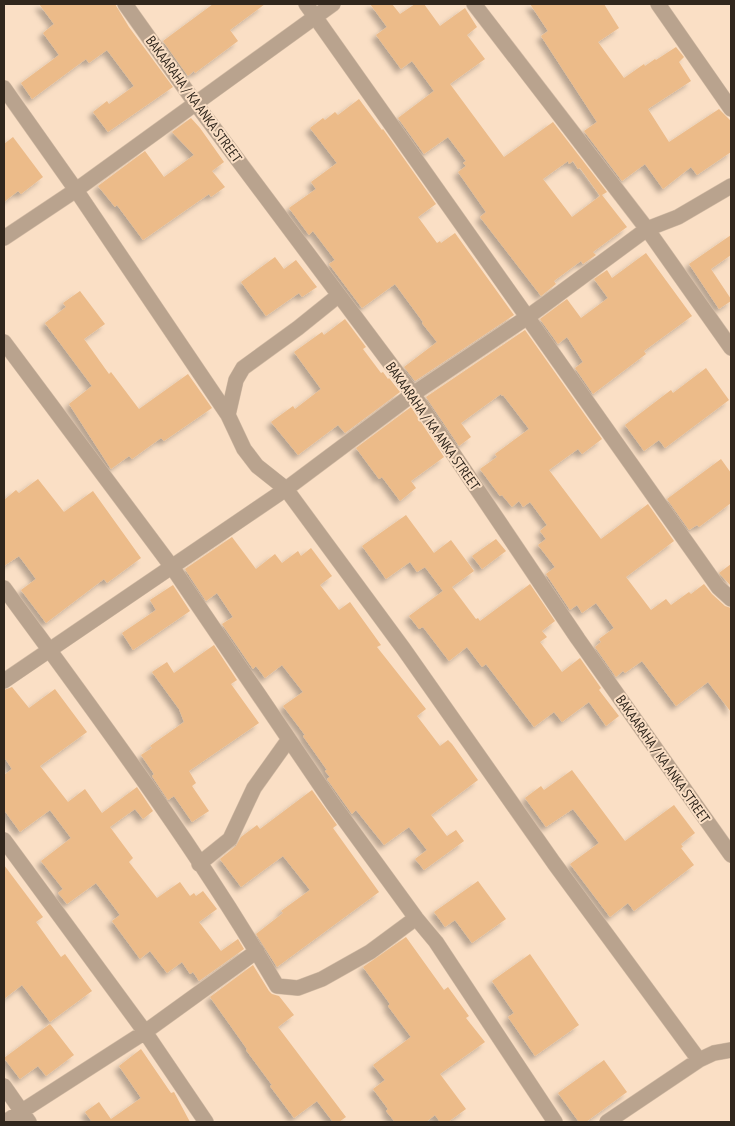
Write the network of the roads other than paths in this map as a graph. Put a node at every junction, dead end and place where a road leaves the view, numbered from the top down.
1 (125, 4) edge
2 (306, 4) edge
3 (333, 4) edge
4 (474, 4) edge
5 (658, 4) edge
6 (315, 16) junction
7 (4, 88) edge
8 (196, 104) junction
9 (731, 109) edge
10 (731, 186) edge
11 (76, 190) junction
12 (648, 229) junction
13 (4, 238) edge
14 (339, 296) junction
15 (528, 316) junction
16 (4, 342) edge
17 (731, 348) edge
18 (413, 394) junction
19 (228, 415) junction
20 (286, 488) junction
21 (172, 566) junction
22 (4, 588) edge
23 (731, 599) edge
24 (49, 650) junction
25 (4, 681) edge
26 (289, 739) junction
27 (4, 840) edge
28 (731, 855) edge
29 (199, 864) junction
30 (416, 918) junction
31 (257, 951) junction
32 (145, 1032) junction
33 (731, 1050) edge
34 (699, 1060) junction
35 (4, 1086) edge
36 (25, 1117) edge
37 (5, 1122) edge
38 (206, 1122) edge
39 (555, 1122) edge
40 (607, 1122) edge

1 - 8 street, BAKAARAHA / KA ANKA STREET
2 - 6 street
3 - 6 street
4 - 12 street
5 - 9 street
6 - 8 street
6 - 15 street
7 - 11 street
8 - 11 street
8 - 14 street, BAKAARAHA / KA ANKA STREET
10 - 12 street
11 - 13 street
11 - 19 street
12 - 15 street
12 - 17 street
14 - 18 street, BAKAARAHA / KA ANKA STREET
14 - 19 street
15 - 18 street
15 - 23 street
16 - 21 street
18 - 20 street
18 - 28 street, BAKAARAHA / KA ANKA STREET
19 - 20 street
20 - 21 street
20 - 34 street
21 - 24 street
21 - 26 street
22 - 24 street
24 - 25 street
24 - 29 street
26 - 29 street
26 - 30 street
27 - 32 street
29 - 31 street
30 - 31 street
30 - 39 street
31 - 32 street
32 - 36 street
32 - 38 street
33 - 34 street
34 - 40 street
35 - 36 street
36 - 37 street

